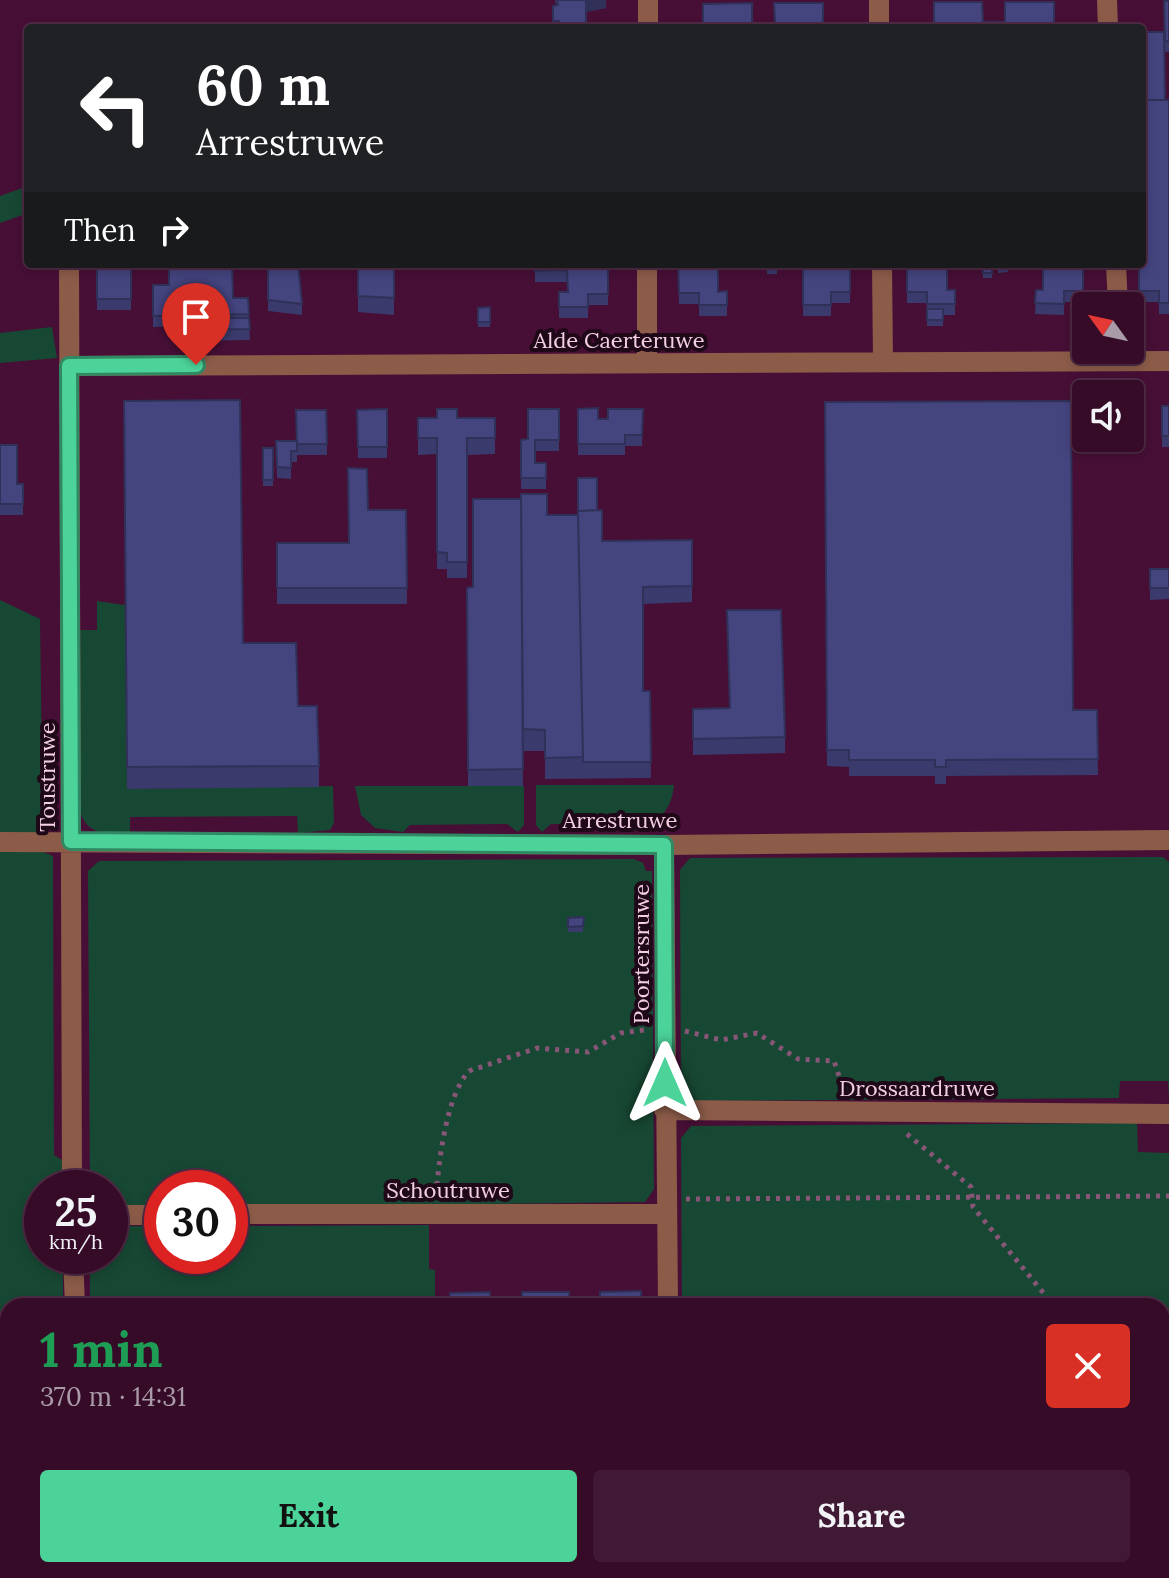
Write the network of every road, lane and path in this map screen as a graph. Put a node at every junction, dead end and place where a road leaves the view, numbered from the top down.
1 (648, 0) edge
2 (879, 0) edge
3 (1107, 0) edge
4 (648, 24) edge
5 (879, 24) edge
6 (1108, 24) edge
7 (69, 268) edge
8 (647, 268) edge
9 (882, 268) edge
10 (1116, 268) edge
11 (1117, 292) edge
12 (1072, 357) edge
13 (1144, 358) edge
14 (1169, 361) edge
15 (883, 362) junction
16 (647, 363) junction
17 (69, 366) junction
18 (1169, 840) edge
19 (71, 841) junction
20 (0, 842) edge
21 (664, 845) junction
22 (665, 1029) junction
23 (664, 1110) junction
24 (850, 1111) junction
25 (881, 1111) junction
26 (1169, 1114) edge
27 (72, 1170) edge
28 (1169, 1196) edge
29 (972, 1197) junction
30 (666, 1207) junction
31 (434, 1213) junction
32 (248, 1214) edge
33 (74, 1274) edge
34 (75, 1298) edge
35 (668, 1298) edge
36 (1047, 1298) edge

1 - 4 street
2 - 5 street
3 - 6 street
7 - 17 street, Toustruwe
8 - 16 street
9 - 15 street
10 - 11 street
12 - 15 street, Alde Caerteruwe
13 - 14 street, Alde Caerteruwe
15 - 16 street, Alde Caerteruwe
16 - 17 street, Alde Caerteruwe
17 - 19 street, Toustruwe
18 - 21 street, Arrestruwe
19 - 20 street, Arrestruwe
19 - 21 street, Arrestruwe
19 - 27 street, Toustruwe
21 - 22 street, Poortersruwe
22 - 23 street, Poortersruwe
22 - 24 path
22 - 31 path
23 - 24 street, Drossaardruwe
23 - 30 street, Poortersruwe
24 - 25 street, Drossaardruwe
25 - 26 street, Drossaardruwe
25 - 29 path
28 - 29 path
29 - 30 path
29 - 36 path
30 - 31 street, Schoutruwe
30 - 35 street, Poortersruwe
31 - 32 street, Schoutruwe
33 - 34 street

